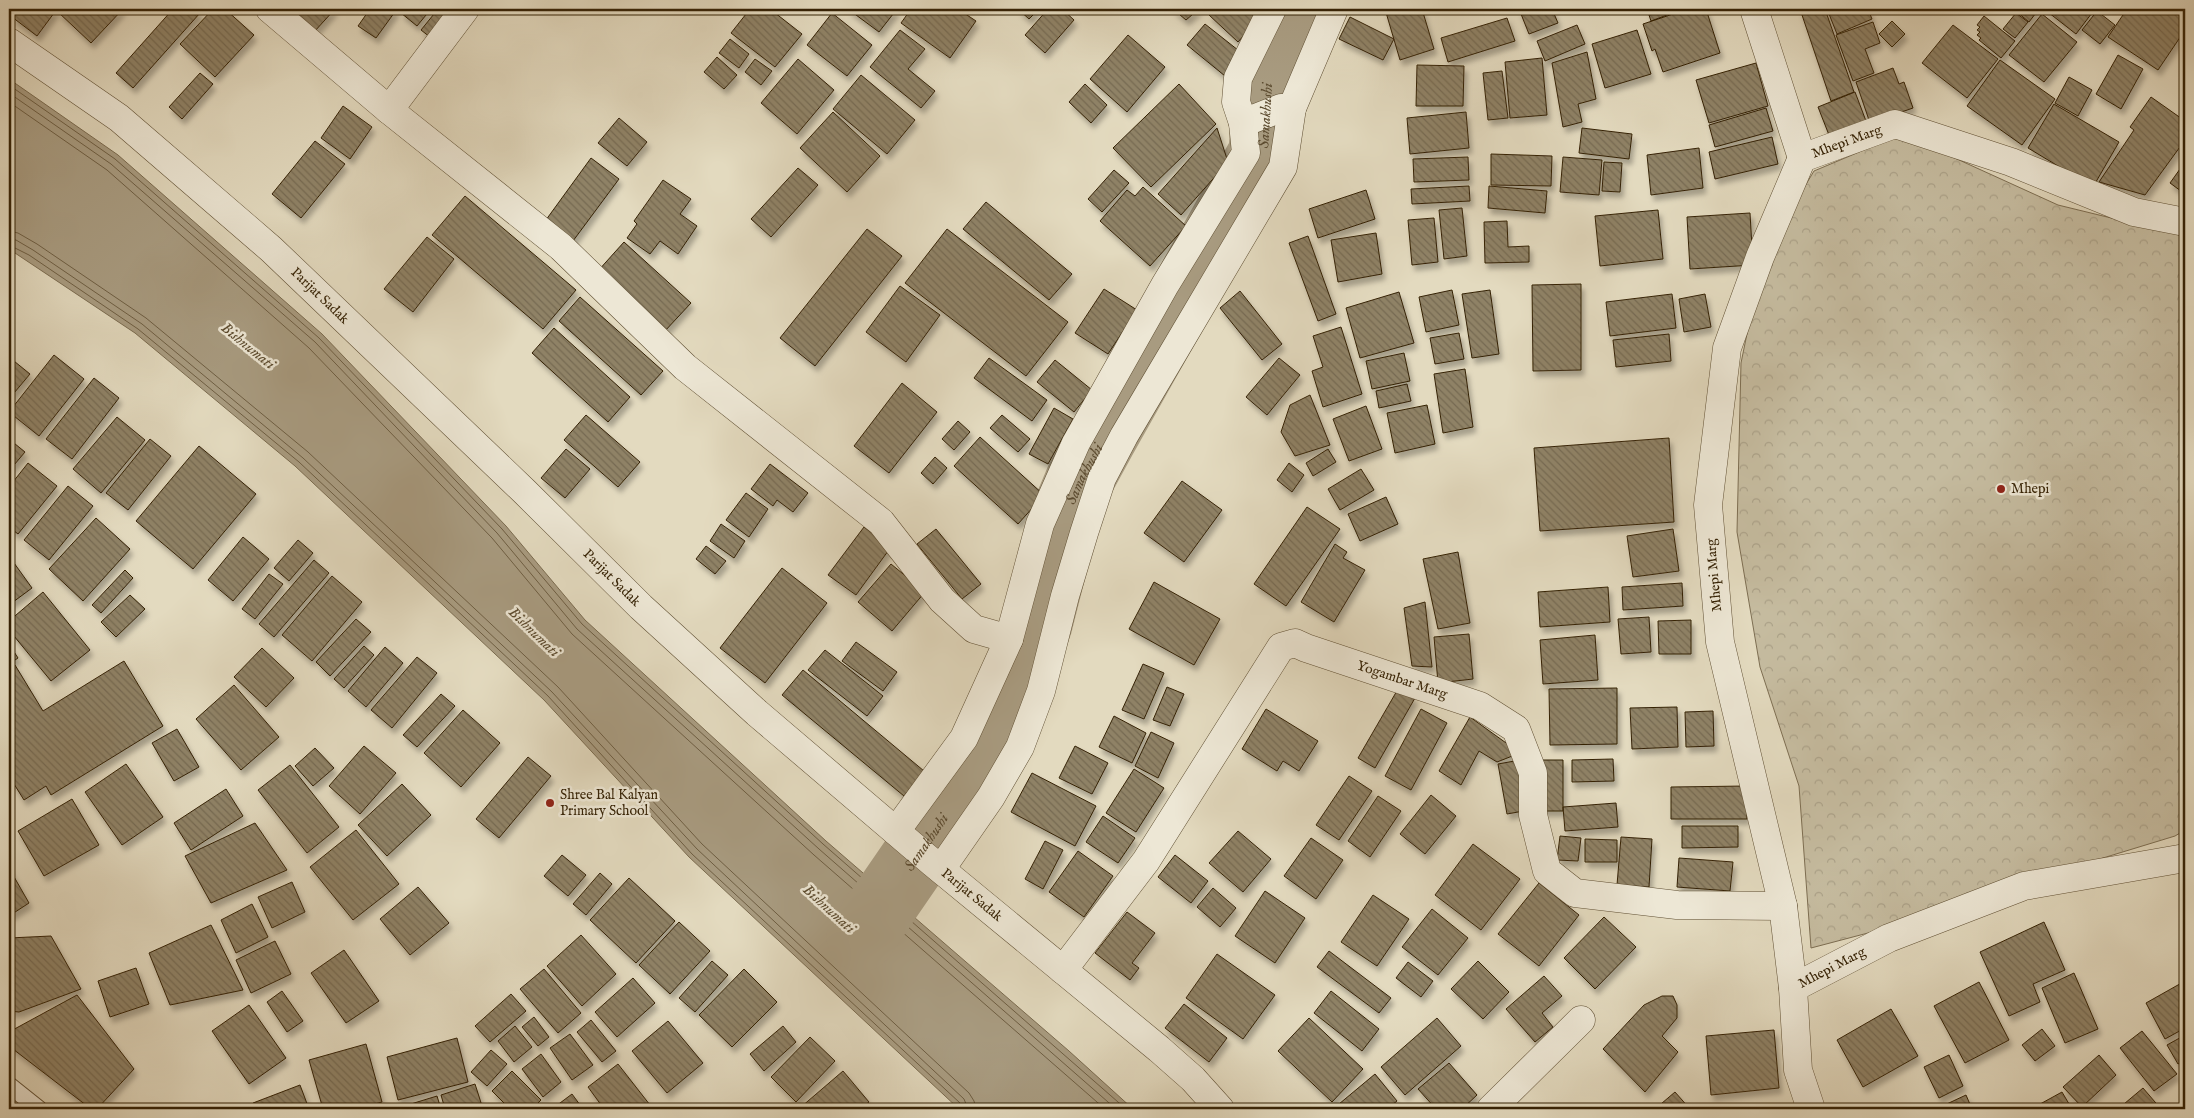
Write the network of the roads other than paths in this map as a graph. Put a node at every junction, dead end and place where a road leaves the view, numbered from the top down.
1 (270, 9) edge
2 (465, 9) edge
3 (1272, 9) edge
4 (1334, 9) edge
5 (1754, 9) edge
6 (9, 42) edge
7 (1287, 108) junction
8 (389, 110) junction
9 (1247, 121) junction
10 (1802, 158) junction
11 (2185, 222) edge
12 (1009, 638) junction
13 (898, 833) junction
14 (2185, 858) edge
15 (937, 866) junction
16 (1783, 906) junction
17 (1063, 970) junction
18 (1793, 988) junction
19 (1581, 1020) dead end
20 (9, 1085) edge
21 (39, 1109) edge
22 (1220, 1109) edge
23 (1490, 1109) edge
24 (1811, 1109) edge

1 - 8 street
2 - 8 street
3 - 9 street
4 - 7 street
5 - 10 street
6 - 13 street, Parijat Sadak
7 - 9 street
7 - 15 street
8 - 12 street
9 - 12 street
10 - 11 street, Mhepi Marg
10 - 16 street, Mhepi Marg
12 - 13 street
13 - 15 street, Parijat Sadak
14 - 18 street, Mhepi Marg
15 - 17 street, Parijat Sadak
16 - 17 street, Yogambar Marg
16 - 18 street, Mhepi Marg
17 - 22 street, Parijat Sadak
18 - 24 street
19 - 23 street
20 - 21 lane

